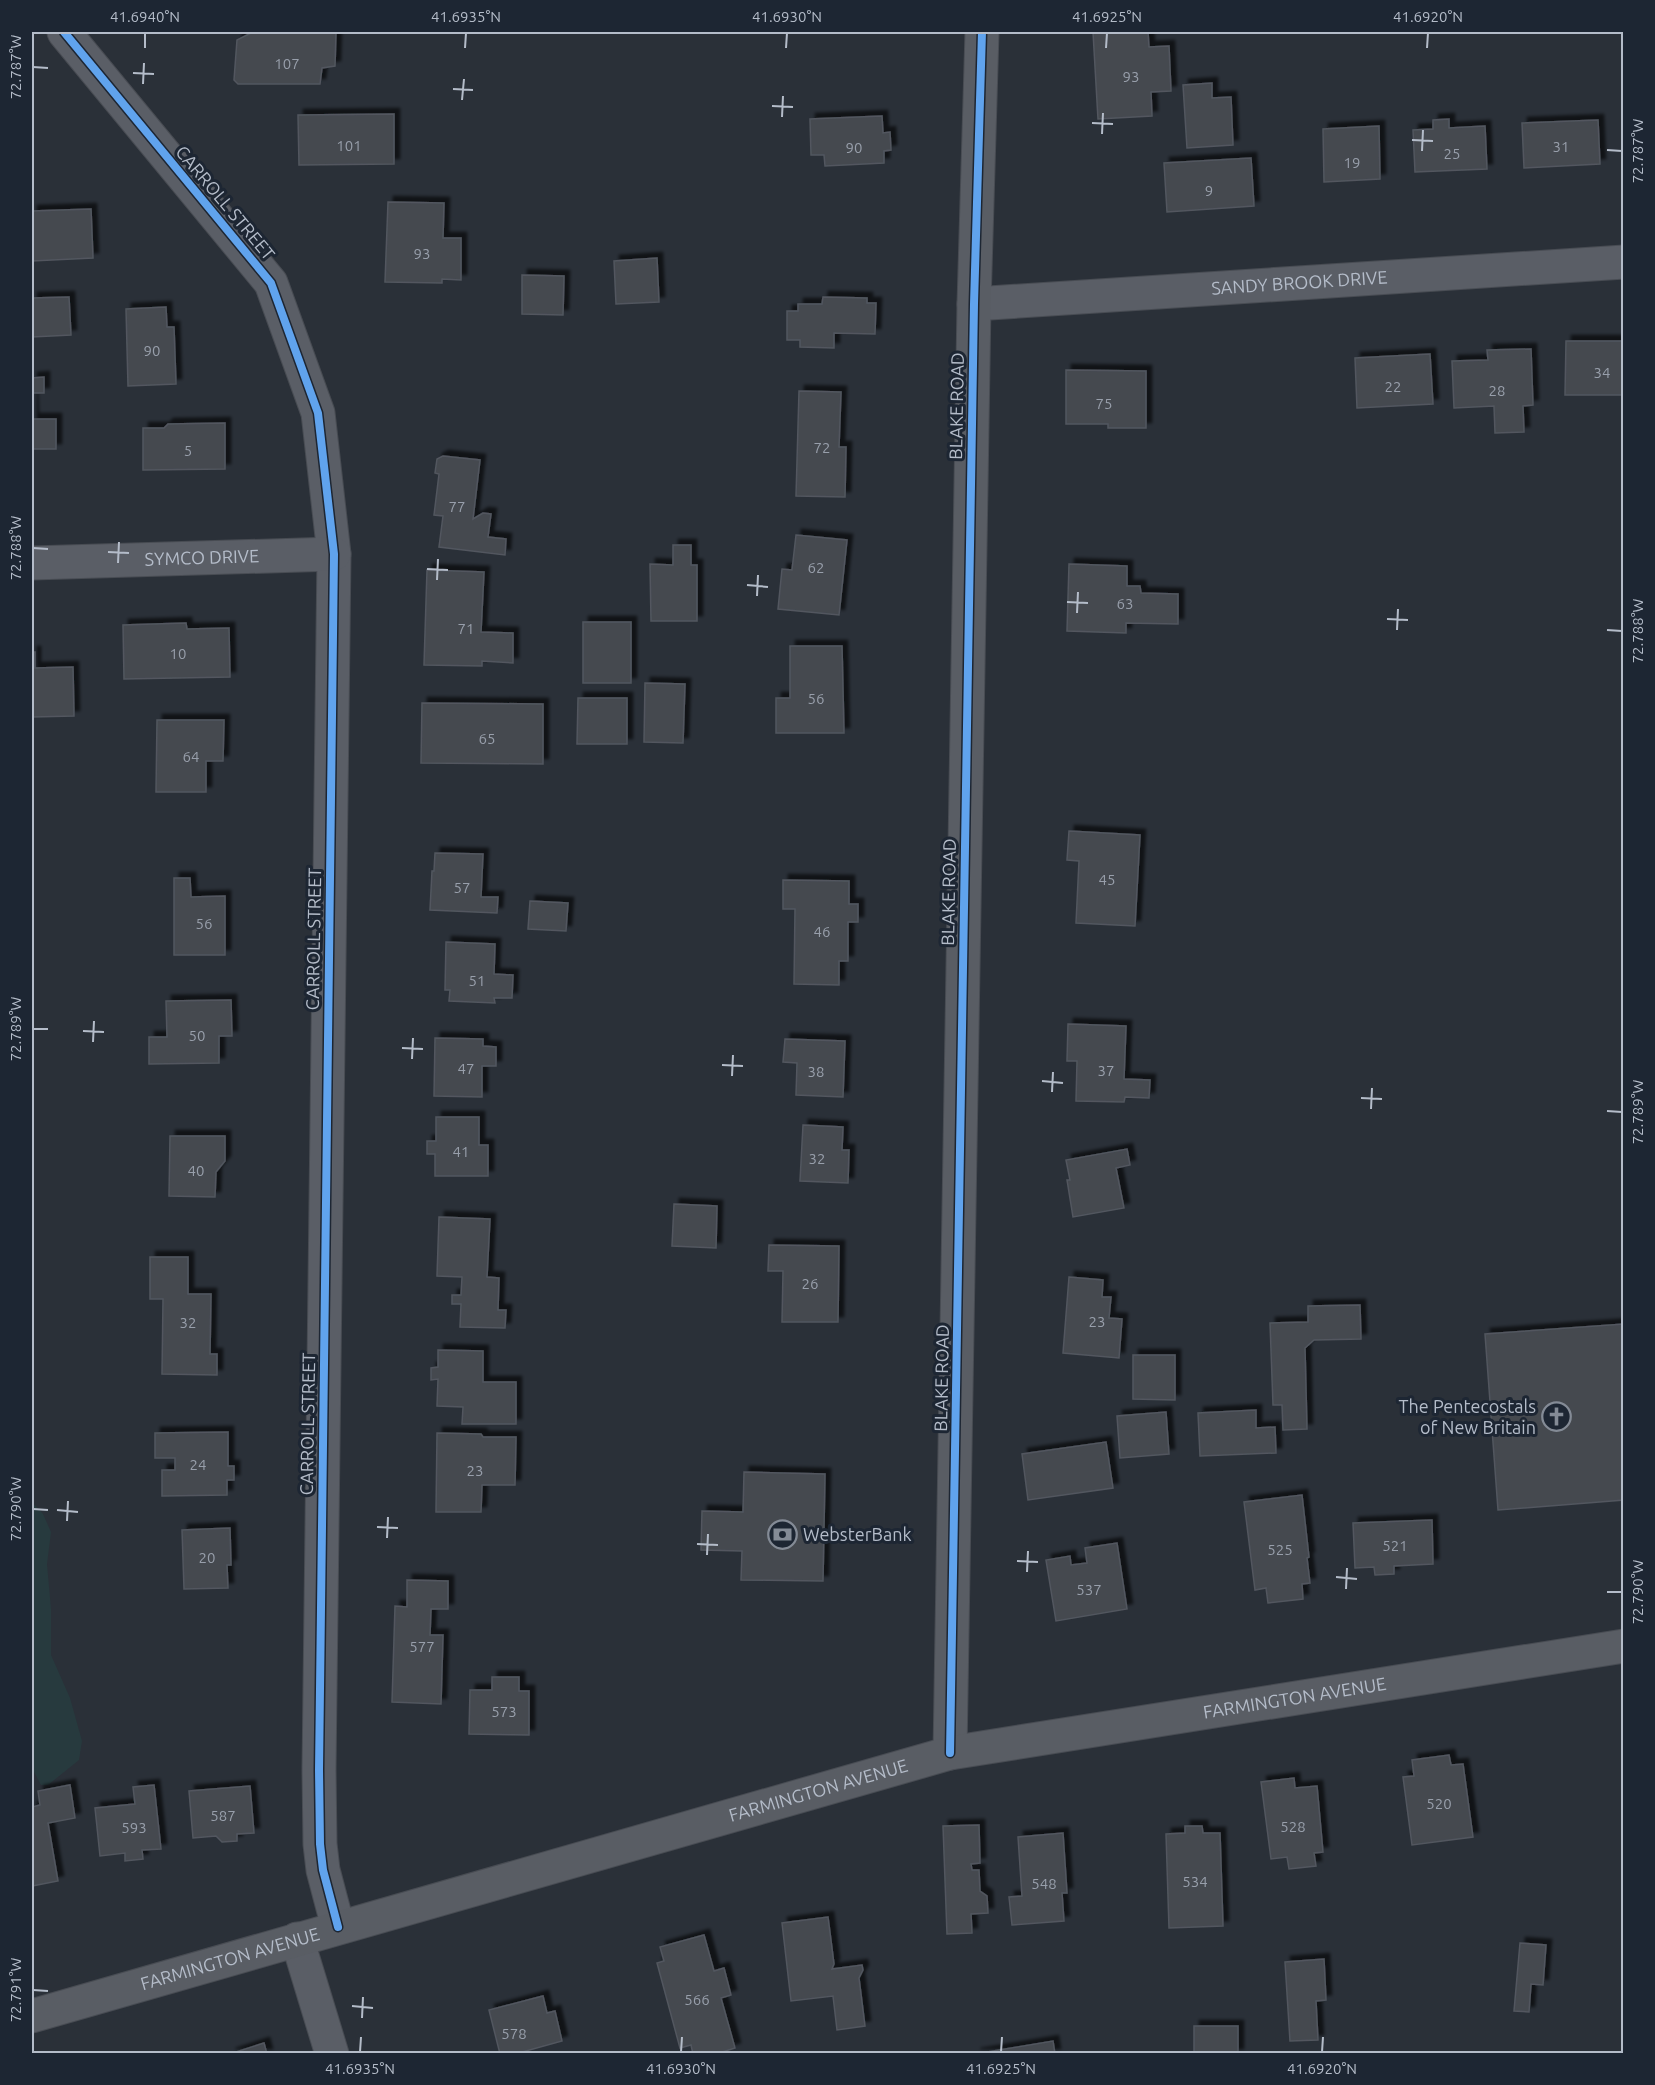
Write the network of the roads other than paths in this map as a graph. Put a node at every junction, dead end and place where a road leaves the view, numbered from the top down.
1 (64, 32) edge
2 (982, 32) edge
3 (1623, 262) edge
4 (974, 304) junction
5 (334, 554) junction
6 (32, 563) edge
7 (1623, 1646) edge
8 (950, 1753) junction
9 (338, 1927) junction
10 (297, 1939) junction
11 (32, 2016) edge
12 (332, 2054) edge

1 - 5 street, CARROLL STREET
2 - 4 street, BLAKE ROAD
3 - 4 street, SANDY BROOK DRIVE
4 - 8 street, BLAKE ROAD
5 - 6 street, SYMCO DRIVE
5 - 9 street, CARROLL STREET
7 - 8 street, FARMINGTON AVENUE
8 - 9 street, FARMINGTON AVENUE
9 - 10 street, FARMINGTON AVENUE
10 - 11 street, FARMINGTON AVENUE
10 - 12 street

